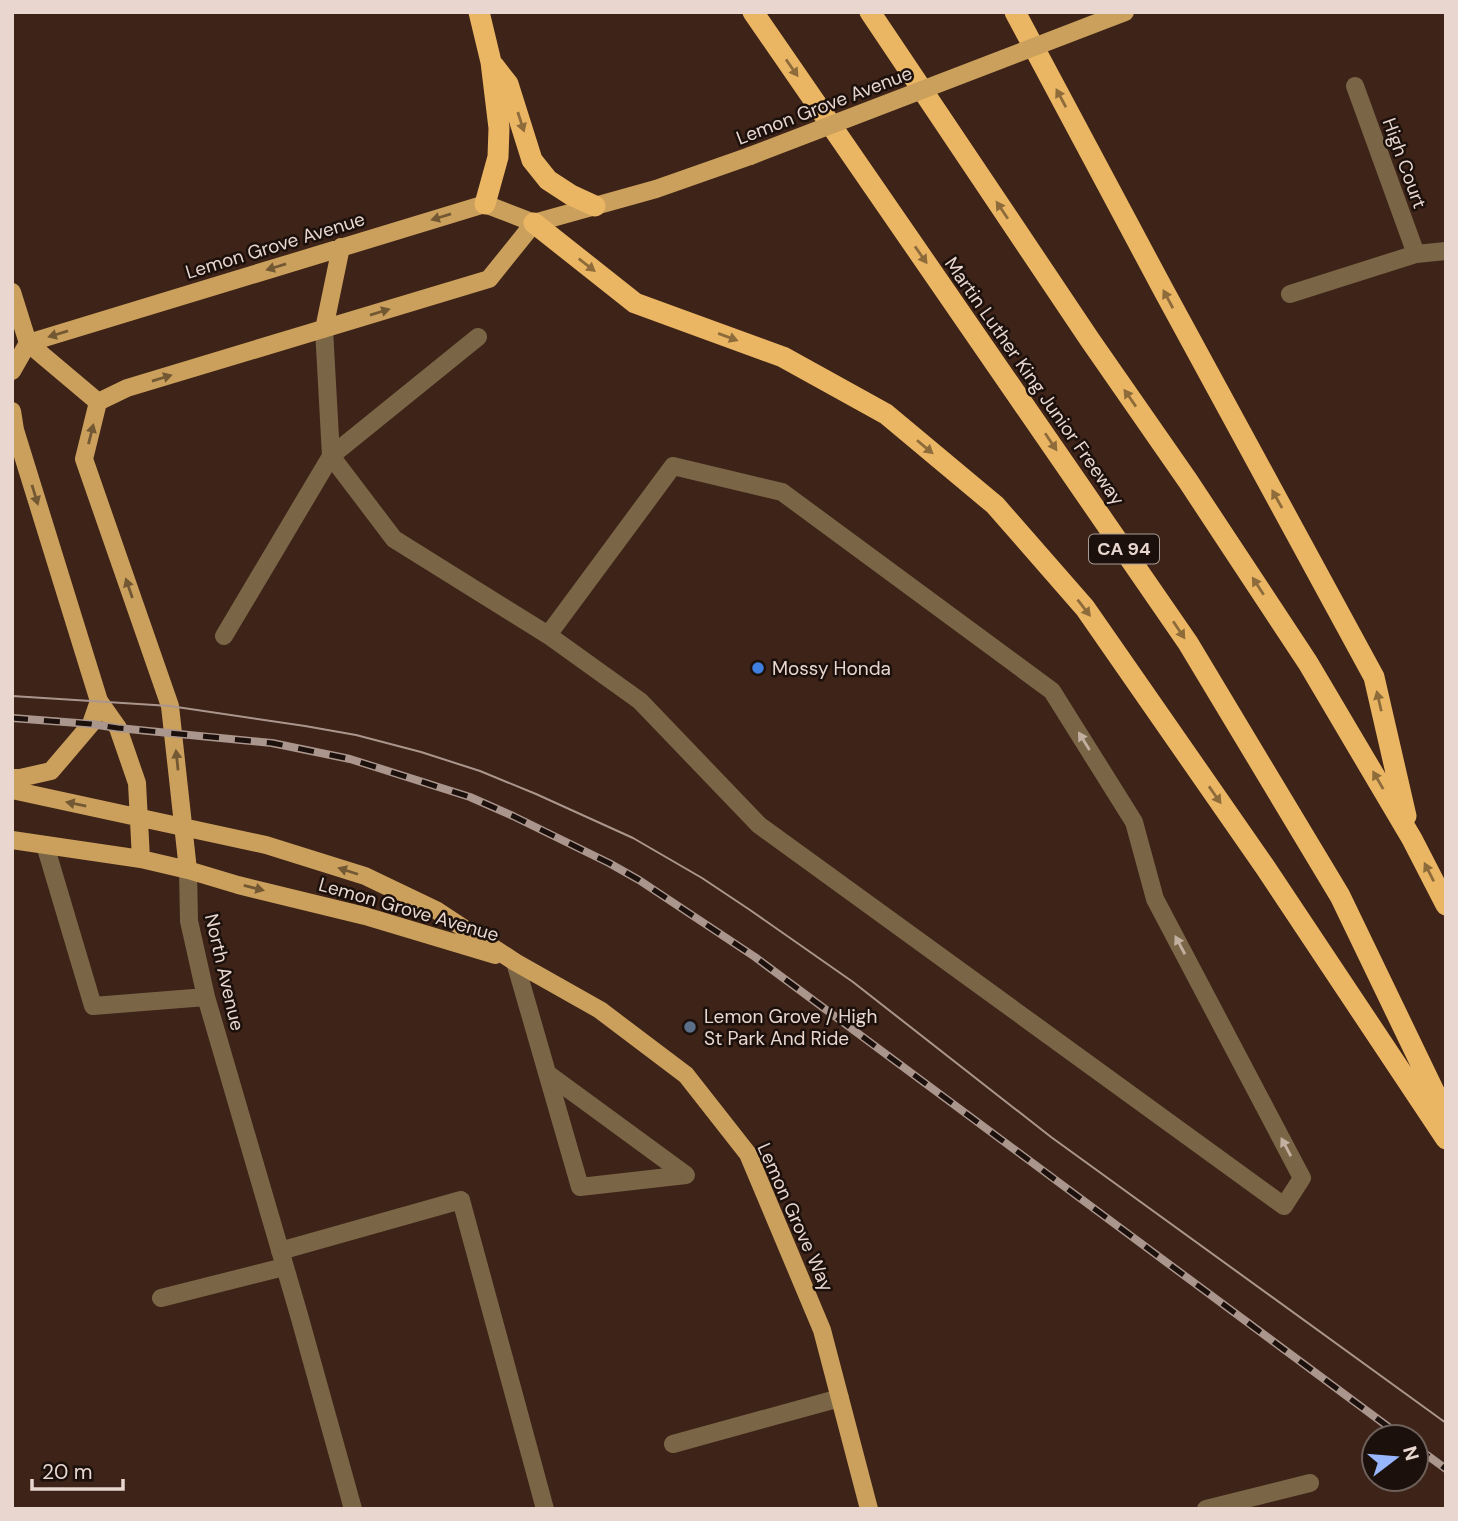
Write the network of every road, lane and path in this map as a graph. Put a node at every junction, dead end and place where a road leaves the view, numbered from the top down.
1 (479, 12) edge
2 (753, 12) edge
3 (870, 12) edge
4 (1015, 12) edge
5 (1125, 12) edge
6 (491, 62) junction
7 (1355, 86) dead end
8 (485, 204) junction
9 (596, 206) junction
10 (534, 223) junction
11 (341, 247) junction
12 (1446, 251) edge
13 (1416, 254) junction
14 (12, 292) edge
15 (1290, 295) dead end
16 (324, 328) junction
17 (478, 338) dead end
18 (20, 346) edge
19 (12, 371) edge
20 (98, 402) junction
21 (12, 411) edge
22 (331, 456) junction
23 (548, 635) junction
24 (224, 636) dead end
25 (99, 701) junction
26 (12, 778) edge
27 (12, 790) edge
28 (139, 818) junction
29 (184, 828) junction
30 (1412, 839) junction
31 (12, 840) edge
32 (45, 845) junction
33 (141, 859) junction
34 (188, 870) junction
35 (1446, 905) edge
36 (515, 962) junction
37 (206, 997) junction
38 (548, 1074) junction
39 (1446, 1116) edge
40 (1446, 1139) edge
41 (282, 1259) junction
42 (161, 1298) dead end
43 (840, 1398) junction
44 (673, 1444) dead end
45 (1310, 1483) dead end
46 (353, 1509) edge
47 (545, 1509) edge
48 (869, 1509) edge
49 (1206, 1509) edge

1 - 6 highway
2 -> 39 highway, Martin Luther King Junior Freeway / CA 94
30 -> 3 highway
30 -> 4 highway
5 - 9 main road, Lemon Grove Avenue, bridge
6 - 8 highway
6 -> 9 highway
7 - 13 street, High Court
8 - 10 main road
8 -> 11 main road, Lemon Grove Avenue
9 - 10 main road, Lemon Grove Avenue
16 -> 10 main road
10 -> 40 highway
11 - 16 main road
11 -> 18 main road, Lemon Grove Avenue
12 - 13 street
13 - 15 street
14 - 18 main road
20 -> 16 main road
16 - 22 street
17 - 22 street
18 - 19 main road
18 - 20 main road
29 -> 20 main road, North Avenue
21 -> 25 main road
22 - 23 street
22 - 24 street
23 -> 23 street
25 - 26 main road
25 - 28 main road
28 -> 27 main road, Lemon Grove Avenue
28 - 29 main road, Lemon Grove Avenue
28 - 33 main road
29 - 34 main road, North Avenue
36 -> 29 main road, Lemon Grove Avenue
35 -> 30 highway
31 - 32 main road, Lemon Grove Avenue
32 - 33 main road, Lemon Grove Avenue
32 - 37 street
33 - 34 main road, Lemon Grove Avenue
34 -> 36 main road, Lemon Grove Avenue
34 - 37 street, North Avenue
36 - 38 street
36 - 43 main road, Lemon Grove Way
37 - 41 street, North Avenue
38 - 38 street
41 - 42 street
41 - 46 street, North Avenue
41 - 47 street
43 - 44 street
43 - 48 main road, Lemon Grove Way
45 - 49 street

